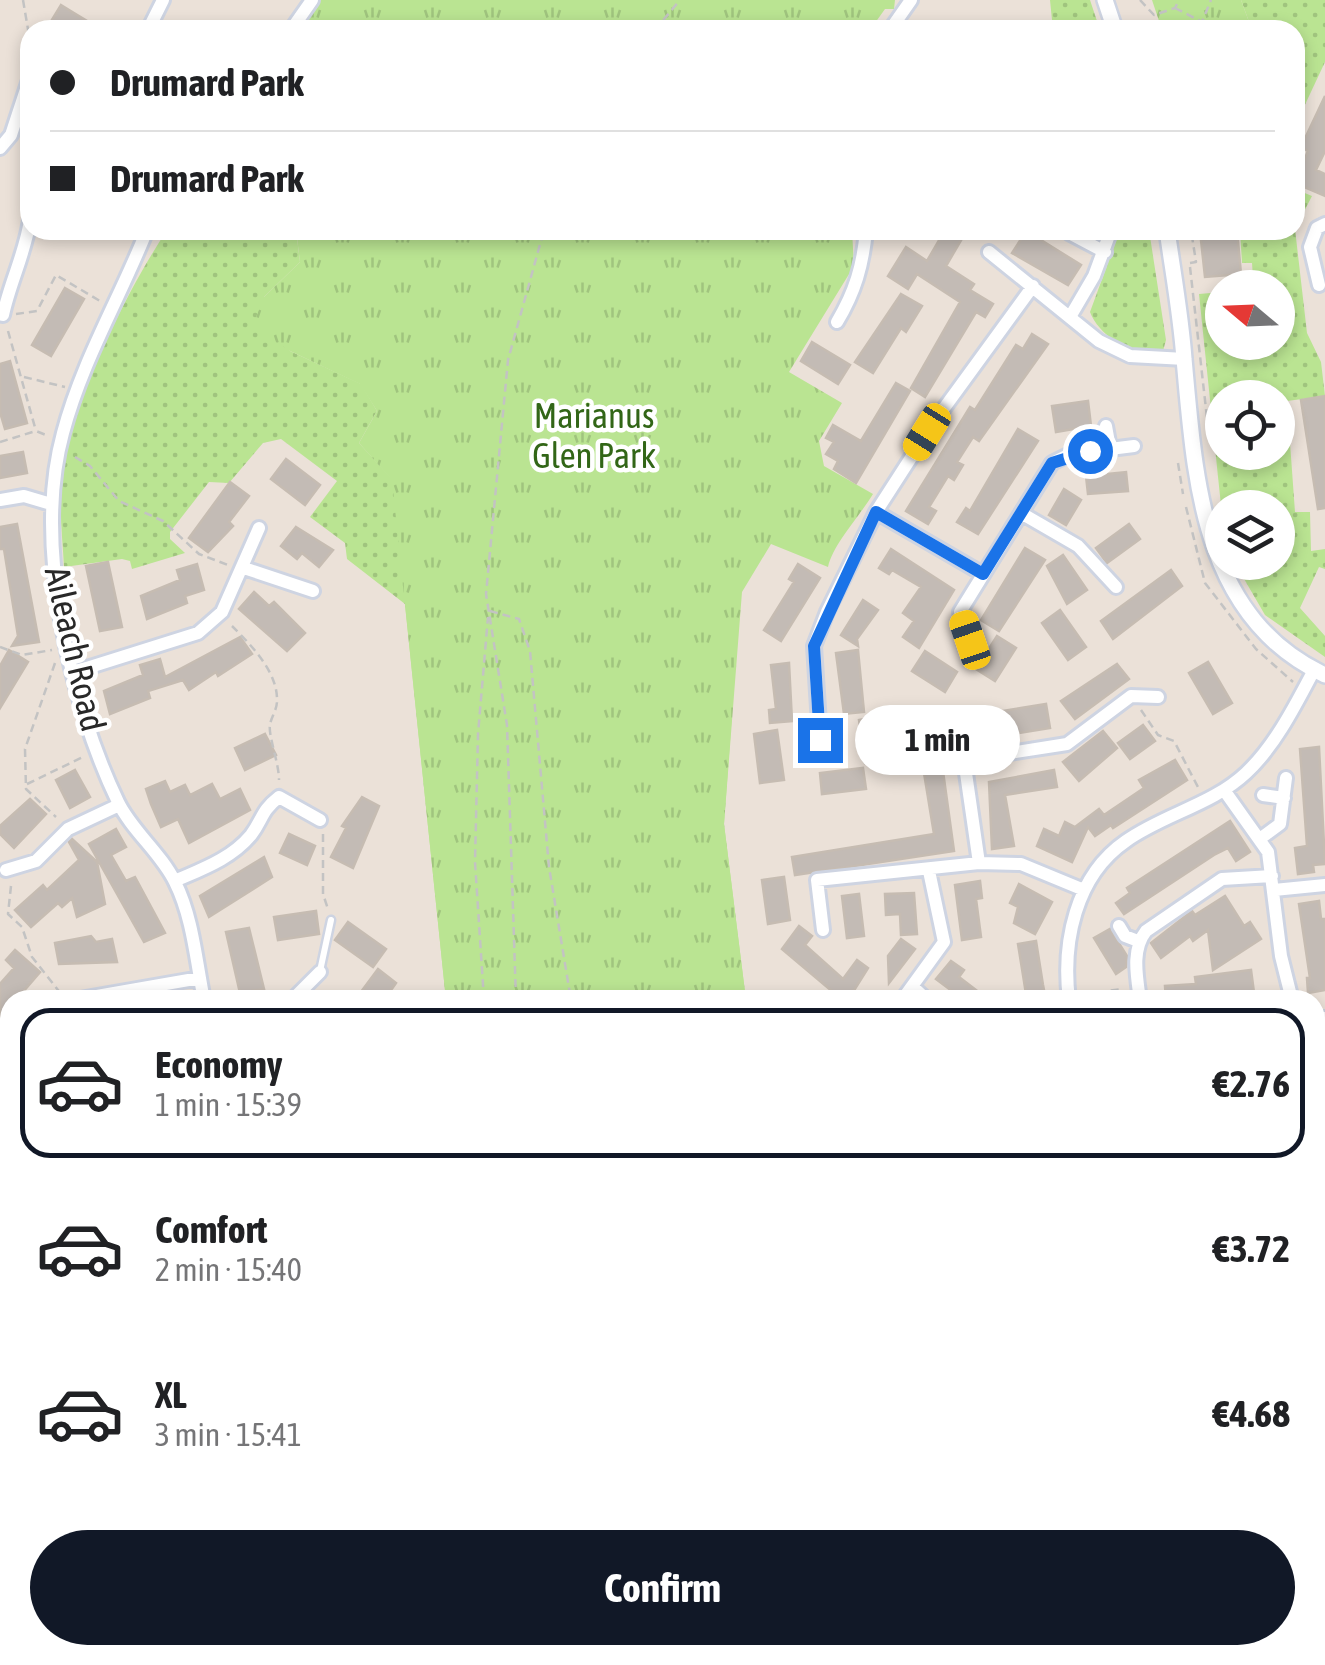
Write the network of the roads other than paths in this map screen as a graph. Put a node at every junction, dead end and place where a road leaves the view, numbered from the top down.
1 (20, 108) edge
2 (0, 148) edge
3 (1325, 224) edge
4 (28, 240) edge
5 (143, 240) edge
6 (864, 240) edge
7 (1082, 240) edge
8 (1108, 240) edge
9 (1168, 240) edge
10 (989, 252) dead end
11 (1105, 252) junction
12 (1319, 285) dead end
13 (1033, 286) junction
14 (3, 316) road end
15 (1070, 317) junction
16 (837, 322) dead end
17 (1184, 360) junction
18 (1106, 426) dead end
19 (1134, 446) dead end
20 (1110, 448) junction
21 (0, 500) edge
22 (52, 504) junction
23 (876, 512) junction
24 (1021, 513) junction
25 (259, 528) dead end
26 (244, 568) junction
27 (983, 574) junction
28 (1116, 588) dead end
29 (313, 591) dead end
30 (970, 640) dead end
31 (74, 672) junction
32 (1319, 672) edge
33 (1158, 696) dead end
34 (958, 718) dead end
35 (820, 740) dead end
36 (965, 760) junction
37 (1286, 778) dead end
38 (1224, 790) junction
39 (1263, 794) dead end
40 (1284, 798) junction
41 (119, 805) junction
42 (320, 820) road end
43 (1262, 838) junction
44 (978, 863) junction
45 (6, 870) road end
46 (929, 871) junction
47 (175, 882) junction
48 (1273, 883) junction
49 (1325, 884) edge
50 (1084, 890) junction
51 (331, 920) road end
52 (1119, 926) dead end
53 (823, 930) dead end
54 (1138, 942) junction
55 (320, 972) joint
56 (200, 978) junction
57 (913, 987) junction
58 (131, 990) edge
59 (202, 990) edge
60 (302, 990) edge
61 (910, 990) edge
62 (916, 990) edge
63 (1069, 990) edge
64 (1140, 990) edge
65 (1290, 990) edge

1 - 2 street
3 - 12 street
4 - 14 street
5 - 22 street, Aileach Road
6 - 16 street
7 - 11 street
8 - 11 street
9 - 17 street
10 - 13 street
11 - 15 street
13 - 15 street
13 - 23 street
15 - 17 street
17 - 32 street
18 - 20 street
19 - 20 street
20 - 24 street
21 - 22 street
22 - 31 street, Aileach Road
23 - 27 street
23 - 35 street
24 - 27 street
24 - 28 street
25 - 26 street
26 - 29 street
26 - 31 street
27 - 30 street
31 - 41 street, Aileach Road
32 - 38 street
33 - 36 street
34 - 36 street
36 - 44 street
37 - 40 street
38 - 43 street
38 - 50 street
39 - 40 street
40 - 43 street
41 - 45 street
41 - 47 street, Aileach Road
42 - 47 street
43 - 48 street
44 - 46 street
44 - 50 street
46 - 53 street
46 - 57 street
47 - 56 street, Aileach Road
48 - 49 street
48 - 54 street
48 - 65 street
50 - 63 street
51 - 55 lane
52 - 54 street
54 - 64 street
55 - 60 street
56 - 58 street
56 - 59 street, Aileach Road
57 - 61 street
57 - 62 street

